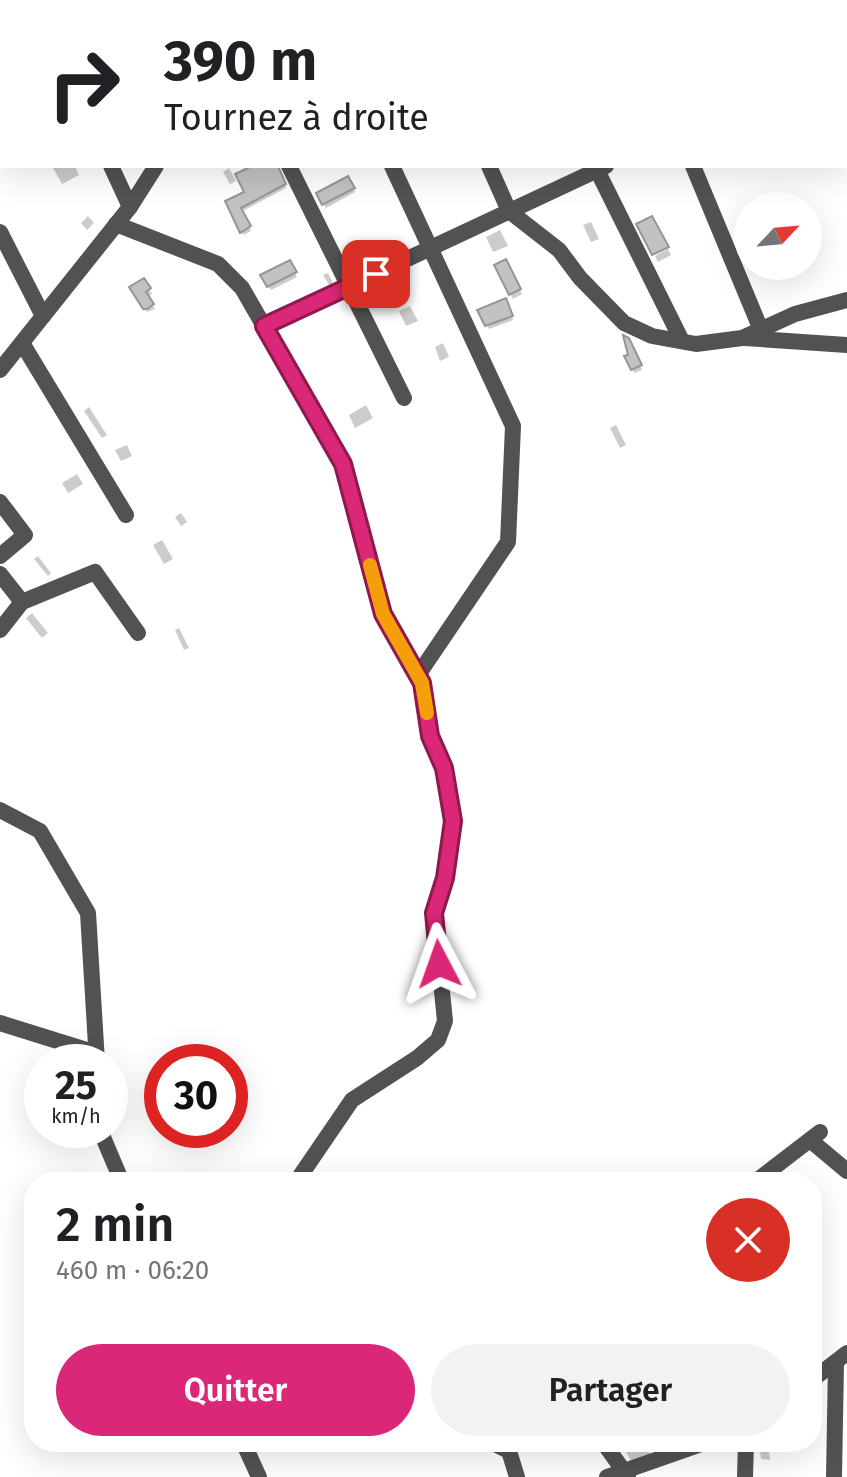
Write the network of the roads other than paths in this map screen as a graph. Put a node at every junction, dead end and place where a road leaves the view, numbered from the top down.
1 (112, 168) edge
2 (155, 168) edge
3 (290, 168) edge
4 (393, 168) edge
5 (490, 168) edge
6 (597, 168) edge
7 (599, 168) edge
8 (694, 168) edge
9 (130, 207) junction
10 (509, 211) junction
11 (116, 224) junction
12 (0, 232) edge
13 (430, 248) junction
14 (349, 286) junction
15 (847, 300) edge
16 (43, 316) junction
17 (264, 326) junction
18 (761, 330) junction
19 (742, 338) junction
20 (682, 341) junction
21 (22, 343) junction
22 (847, 345) edge
23 (0, 370) edge
24 (404, 398) dead end
25 (0, 502) edge
26 (126, 515) dead end
27 (0, 556) edge
28 (0, 574) edge
29 (22, 602) junction
30 (0, 630) edge
31 (138, 633) dead end
32 (418, 675) junction
33 (0, 810) edge
34 (0, 1023) edge
35 (58, 1044) edge
36 (95, 1044) edge
37 (108, 1148) edge
38 (847, 1171) edge
39 (118, 1172) edge
40 (303, 1172) edge
41 (768, 1172) edge
42 (841, 1358) edge
43 (822, 1372) edge
44 (248, 1452) edge
45 (509, 1452) edge
46 (610, 1452) edge
47 (682, 1452) edge
48 (746, 1452) edge
49 (627, 1474) edge
50 (259, 1477) edge
51 (517, 1477) edge
52 (607, 1477) edge
53 (745, 1477) edge
54 (834, 1477) edge

1 - 9 street
2 - 9 street
3 - 14 street
4 - 13 street
5 - 10 street
6 - 10 street
7 - 20 street
8 - 18 street
9 - 11 street
10 - 13 street
10 - 20 street
11 - 16 street
11 - 17 street
12 - 16 street
13 - 14 street
13 - 32 street
14 - 17 street
14 - 24 street
15 - 18 street
16 - 21 street
17 - 32 street
18 - 19 street
19 - 20 street
19 - 22 street
21 - 23 street
21 - 26 street
25 - 27 street
28 - 29 street
29 - 30 street
29 - 31 street
32 - 40 street
33 - 36 street
34 - 35 street
37 - 39 street
38 - 41 street
42 - 43 street
42 - 54 street
44 - 50 street
45 - 51 street
46 - 49 street
47 - 49 street
48 - 53 street
49 - 52 street

